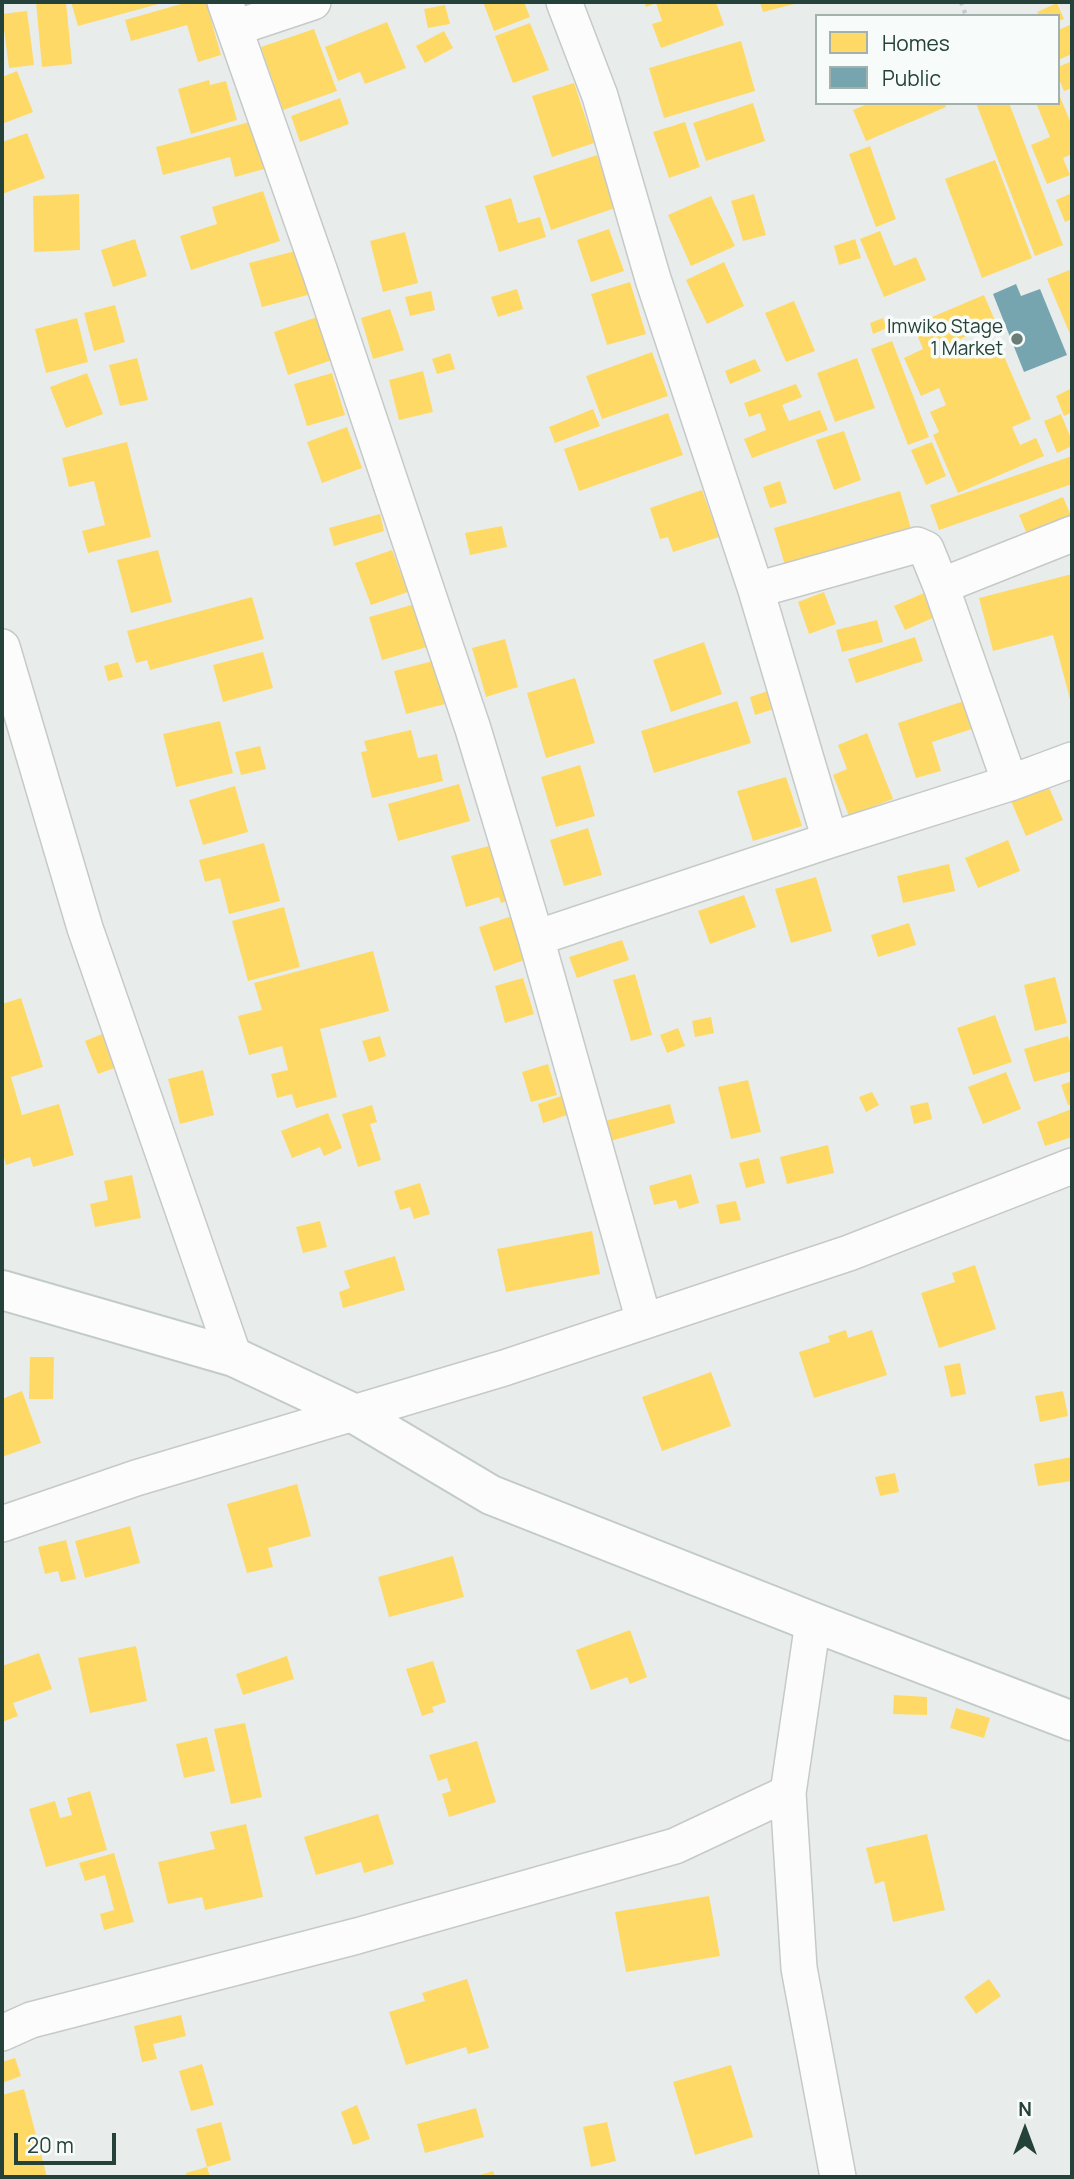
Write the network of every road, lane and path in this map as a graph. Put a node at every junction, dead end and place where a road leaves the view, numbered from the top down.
1 (313, 2) edge
2 (564, 2) edge
3 (230, 15) edge
4 (1072, 534) edge
5 (941, 586) junction
6 (756, 590) junction
7 (2, 647) edge
8 (1072, 760) edge
9 (1010, 783) junction
10 (830, 839) junction
11 (536, 939) junction
12 (1072, 1166) edge
13 (2, 1290) edge
14 (644, 1321) junction
15 (234, 1357) junction
16 (353, 1413) junction
17 (2, 1524) edge
18 (813, 1622) junction
19 (1072, 1721) edge
20 (788, 1793) junction
21 (2, 2033) edge
22 (838, 2177) edge

1 - 3 street
2 - 6 street
3 - 11 street
4 - 5 street
5 - 6 street
5 - 9 street
6 - 10 street
7 - 15 street
8 - 9 street
9 - 10 street
10 - 11 street
11 - 14 street
12 - 14 street
13 - 15 main road
14 - 16 street
15 - 16 main road
16 - 17 street
16 - 18 main road
18 - 19 main road
18 - 20 street
20 - 21 street
20 - 22 street

